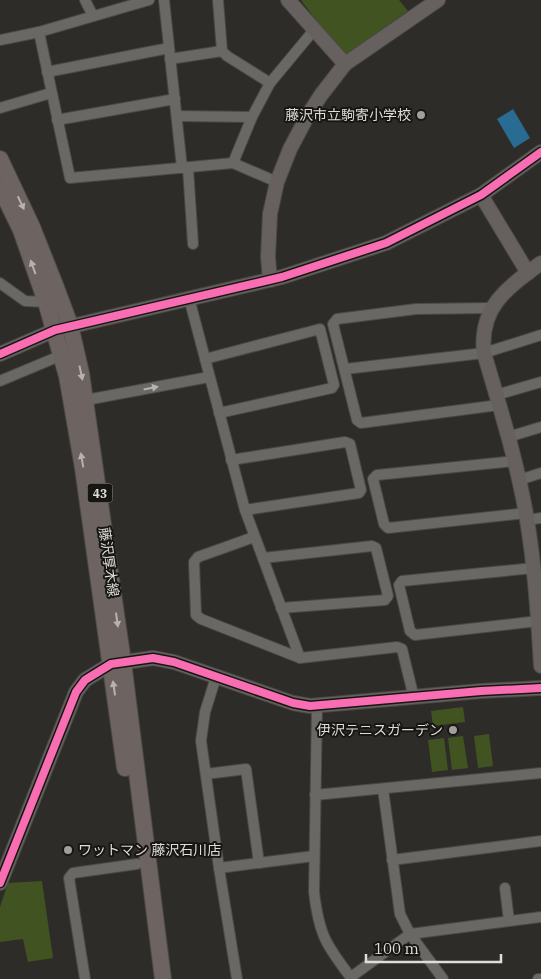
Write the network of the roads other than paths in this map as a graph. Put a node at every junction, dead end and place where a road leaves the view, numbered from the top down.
1 (85, 0) edge
2 (149, 0) edge
3 (164, 0) edge
4 (218, 0) edge
5 (288, 0) edge
6 (438, 0) edge
7 (92, 16) junction
8 (314, 30) junction
9 (39, 32) junction
10 (0, 39) edge
11 (169, 48) junction
12 (222, 51) junction
13 (170, 59) junction
14 (345, 64) junction
15 (47, 72) junction
16 (270, 83) junction
17 (51, 94) junction
18 (175, 99) junction
19 (0, 108) edge
20 (176, 116) junction
21 (252, 116) junction
22 (57, 120) junction
23 (541, 152) edge
24 (0, 159) edge
25 (233, 163) junction
26 (185, 168) junction
27 (277, 182) junction
28 (0, 187) edge
29 (481, 195) junction
30 (193, 244) dead end
31 (541, 263) edge
32 (528, 273) junction
33 (270, 280) junction
34 (0, 284) edge
35 (189, 298) junction
36 (46, 302) junction
37 (492, 308) junction
38 (62, 328) junction
39 (541, 335) edge
40 (484, 353) junction
41 (0, 354) edge
42 (62, 355) junction
43 (205, 359) junction
44 (345, 369) junction
45 (209, 377) junction
46 (0, 382) edge
47 (541, 382) edge
48 (86, 400) junction
49 (498, 400) junction
50 (218, 413) junction
51 (541, 427) edge
52 (508, 437) junction
53 (231, 460) junction
54 (514, 461) junction
55 (541, 473) edge
56 (519, 480) junction
57 (245, 510) junction
58 (531, 517) edge
59 (254, 537) junction
60 (263, 558) junction
61 (536, 564) edge
62 (281, 608) junction
63 (538, 621) junction
64 (300, 658) junction
65 (117, 663) junction
66 (541, 666) edge
67 (216, 677) junction
68 (541, 688) edge
69 (414, 698) junction
70 (317, 706) junction
71 (541, 773) edge
72 (206, 774) junction
73 (383, 788) junction
74 (315, 795) junction
75 (541, 841) edge
76 (314, 856) junction
77 (392, 860) junction
78 (259, 862) junction
79 (138, 864) junction
80 (219, 868) junction
81 (0, 883) edge
82 (505, 888) dead end
83 (541, 917) edge
84 (509, 921) junction
85 (410, 934) junction
86 (351, 978) edge
87 (85, 979) edge
88 (153, 979) edge
89 (163, 979) edge
90 (237, 979) edge
91 (443, 979) edge

1 - 7 street
2 - 7 street
3 - 11 street
4 - 12 street
5 - 8 street
6 - 14 street
7 - 9 street
8 - 14 street
8 - 16 street
9 - 10 street
9 - 15 street
11 - 13 street
11 - 15 street
12 - 13 street
12 - 16 street
13 - 18 street
14 - 27 street
15 - 17 street
16 - 21 street
17 - 19 street
17 - 22 street
18 - 20 street
18 - 22 street
20 - 21 street
20 - 26 street
21 - 25 street
22 - 26 street
23 - 29 street
24 -> 38 main road, 藤沢厚木線 / 43
25 - 26 street
25 - 27 street
26 - 30 street
27 - 33 street
36 -> 28 main road, 藤沢厚木線 / 43
29 - 32 street
29 - 33 street
31 - 32 street
32 - 37 street
33 - 35 street
34 - 36 street
35 - 38 street
35 - 43 street
36 - 38 main road, 藤沢厚木線 / 43
37 - 40 street
37 - 44 street
38 - 41 street
38 - 42 main road, 藤沢厚木線 / 43
38 -> 48 main road, 藤沢厚木線 / 43
39 - 40 street
40 - 44 street
40 - 49 street
42 - 46 street
65 -> 42 main road, 藤沢厚木線 / 43
43 - 45 street
43 - 50 street
44 - 49 street
48 -> 45 street
45 - 50 street
47 - 49 street
48 -> 65 main road, 藤沢厚木線 / 43
49 - 52 street
50 - 53 street
51 - 52 street
52 - 54 street
53 - 57 street
53 - 57 street
54 - 56 street
54 - 58 street
55 - 56 street
56 - 58 street
57 - 59 street
58 - 61 street
59 - 60 street
59 - 64 street
60 - 62 street
60 - 62 street
61 - 63 street
61 - 63 street
62 - 64 street
63 - 66 street
64 - 69 street
65 - 67 street
79 -> 65 main road, 藤沢厚木線 / 43
65 - 81 street
65 - 89 main road, 藤沢厚木線 / 43
67 - 70 street
67 - 72 street
68 - 69 street
69 - 70 street
70 - 74 street
71 - 73 street
72 - 78 street
72 - 80 street
73 - 74 street
73 - 77 street
74 - 76 street
75 - 77 street
76 - 78 street
76 - 86 street
77 - 85 street
78 - 80 street
79 - 87 street
79 - 88 main road, 藤沢厚木線 / 43
80 - 90 street
82 - 84 street
83 - 84 street
84 - 85 street
85 - 86 street
85 - 91 street

